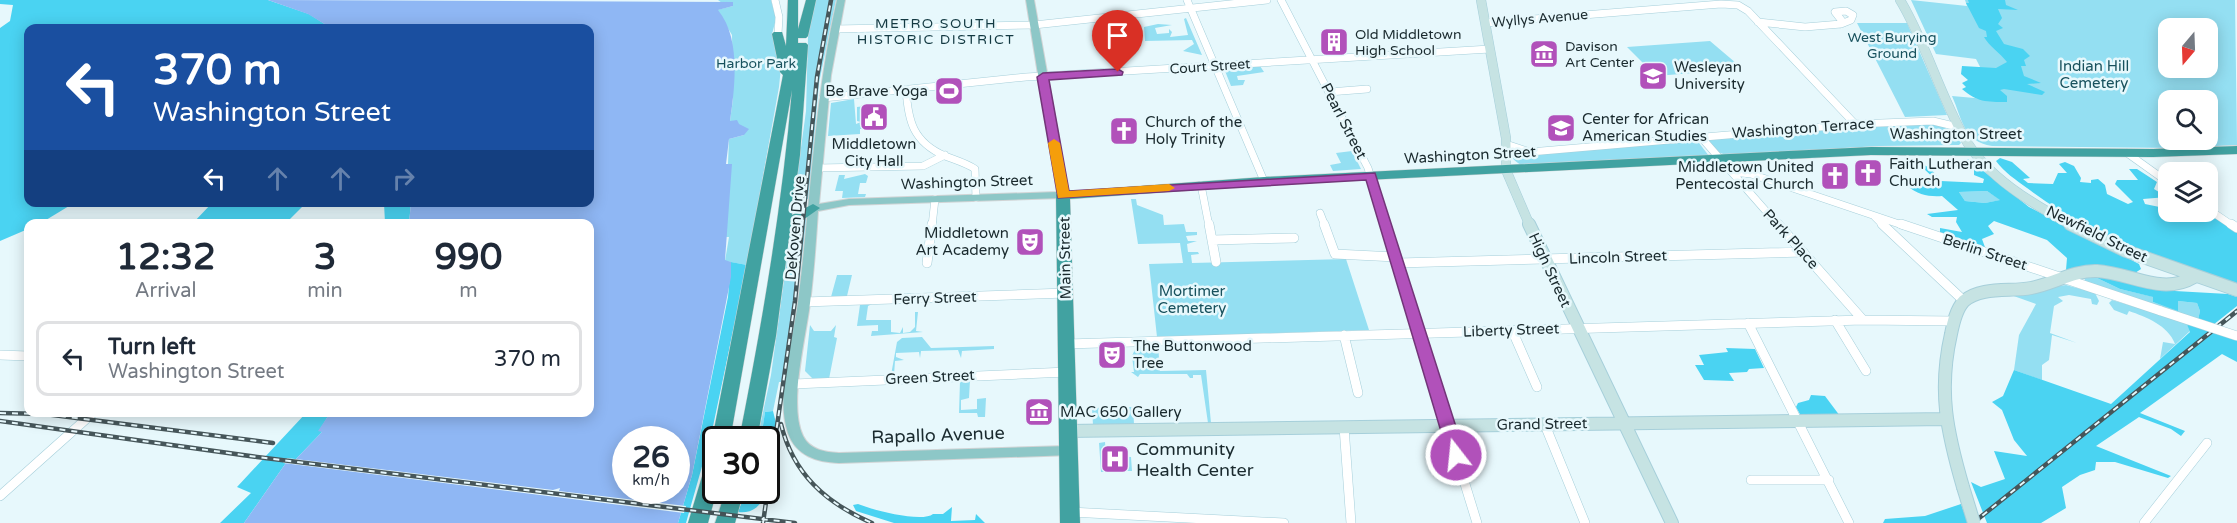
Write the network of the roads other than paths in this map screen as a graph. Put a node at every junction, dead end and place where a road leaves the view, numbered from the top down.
1 (775, 0) edge
2 (793, 0) edge
3 (800, 0) edge
4 (811, 0) edge
5 (841, 0) edge
6 (1030, 0) edge
7 (1267, 0) edge
8 (1281, 0) edge
9 (1481, 0) edge
10 (1900, 0) edge
11 (1189, 4) edge
12 (1758, 22) junction
13 (1485, 23) junction
14 (1841, 24) dead end
15 (1034, 25) junction
16 (835, 29) junction
17 (778, 34) joint
18 (802, 36) junction
19 (1490, 49) junction
20 (1312, 60) junction
21 (1215, 66) junction
22 (787, 75) junction
23 (1043, 77) junction
24 (906, 89) junction
25 (1367, 89) dead end
26 (1329, 92) junction
27 (823, 98) junction
28 (1855, 124) junction
29 (1958, 127) junction
30 (1700, 136) junction
31 (1506, 144) junction
32 (1972, 150) junction
33 (2237, 150) edge
34 (2127, 153) junction
35 (945, 155) junction
36 (1720, 159) junction
37 (817, 168) junction
38 (1506, 170) junction
39 (1732, 172) junction
40 (2158, 175) edge
41 (1371, 176) junction
42 (1264, 181) junction
43 (1200, 185) junction
44 (788, 192) junction
45 (1063, 195) junction
46 (976, 198) junction
47 (934, 199) junction
48 (767, 206) junction
49 (813, 208) junction
50 (785, 209) junction
51 (1320, 213) dead end
52 (1873, 215) junction
53 (2218, 216) edge
54 (2237, 228) edge
55 (1294, 238) dead end
56 (780, 240) junction
57 (1212, 240) junction
58 (1803, 252) junction
59 (1545, 259) junction
60 (1397, 260) junction
61 (927, 262) dead end
62 (1216, 262) dead end
63 (2194, 277) junction
64 (2064, 279) junction
65 (2237, 290) edge
66 (1066, 293) junction
67 (1964, 301) junction
68 (804, 302) junction
69 (1835, 320) junction
70 (1863, 320) junction
71 (1954, 321) junction
72 (1748, 323) junction
73 (1578, 328) junction
74 (1512, 330) junction
75 (1419, 333) junction
76 (1344, 335) junction
77 (2237, 336) edge
78 (1067, 344) junction
79 (0, 355) edge
80 (24, 356) edge
81 (1866, 371) dead end
82 (1067, 372) junction
83 (794, 384) junction
84 (1537, 387) dead end
85 (1358, 393) dead end
86 (88, 417) edge
87 (1945, 419) junction
88 (1798, 421) junction
89 (1624, 423) junction
90 (1545, 424) junction
91 (724, 426) edge
92 (751, 426) edge
93 (1448, 426) junction
94 (1344, 427) junction
95 (1067, 431) junction
96 (2207, 443) dead end
97 (1067, 451) junction
98 (812, 453) joint
99 (1751, 480) dead end
100 (1829, 480) junction
101 (0, 496) edge
102 (703, 504) edge
103 (731, 504) edge
104 (1072, 519) edge
105 (698, 523) edge
106 (725, 523) edge
107 (1284, 523) edge
108 (1351, 523) edge
109 (1477, 523) edge
110 (1585, 523) edge
111 (1672, 523) edge
112 (1849, 523) edge
113 (1974, 523) edge
114 (2144, 523) edge

1 - 17 street
2 - 22 highway
3 - 18 highway
4 - 18 highway
5 - 16 main road, DeKoven Drive
6 - 15 main road, Main Street
7 - 11 street
8 - 20 street, Pearl Street
9 - 13 street, High Street
10 - 29 street, Newfield Street
11 - 15 street
11 - 21 street
12 - 13 street, Wyllys Avenue
12 - 14 street
12 - 28 street
13 - 19 street, High Street
15 - 16 street
15 - 23 main road, Main Street
16 - 27 main road, DeKoven Drive
17 - 22 highway
18 - 44 highway
19 - 20 street, Court Street
19 - 31 street, High Street
20 - 21 street, Court Street
20 - 26 street, Pearl Street
21 - 23 street, Court Street
21 - 42 street
22 - 48 highway
23 - 24 street, Court Street
23 - 45 main road, Main Street
24 - 27 street, Court Street
24 - 35 street
25 - 26 street
26 - 41 street, Pearl Street
27 - 37 main road, DeKoven Drive
28 - 29 street, Washington Terrace
28 - 30 street, Washington Terrace
29 - 32 street, Newfield Street
30 - 31 street, Washington Terrace
30 - 36 street, Park Place
31 - 38 street, High Street
32 - 34 highway, Washington Street
32 - 36 highway, Washington Street
32 - 63 street, Newfield Street
33 - 34 highway, Washington Street
34 - 40 street
35 - 37 street
35 - 46 street
36 - 38 highway, Washington Street
36 - 39 street, Park Place
37 - 49 main road, DeKoven Drive
38 - 41 highway, Washington Street
38 - 59 street, High Street
39 - 52 street, Berlin Street
39 - 58 street, Park Place
41 - 42 highway, Washington Street
41 - 60 street, Pearl Street
42 - 43 highway, Washington Street
43 - 45 highway, Washington Street
43 - 57 street
44 - 49 highway
44 - 50 highway
45 - 46 main road, Washington Street
45 - 66 highway, Main Street
46 - 47 main road, Washington Street
47 - 49 main road, Washington Street
47 - 61 street
48 - 50 highway
48 - 91 highway
49 - 50 highway
49 - 56 highway
49 - 68 main road, DeKoven Drive
50 - 56 highway
51 - 60 street, Lincoln Street
52 - 64 street, Berlin Street
52 - 67 street
53 - 54 street
55 - 57 street
56 - 92 highway
57 - 62 street
58 - 59 street, Lincoln Street
58 - 70 street, Park Place
59 - 60 street, Lincoln Street
59 - 73 street, High Street
60 - 75 street, Pearl Street
63 - 64 street
63 - 65 street, Newfield Street
64 - 67 street
64 - 77 street, Berlin Street, bridge
66 - 68 street, Ferry Street
66 - 78 highway, Main Street
67 - 71 street
68 - 83 main road, DeKoven Drive
69 - 70 street, Liberty Street
69 - 72 street, Liberty Street
69 - 81 street
70 - 71 street, Liberty Street
71 - 87 street
72 - 73 street, Liberty Street
72 - 88 street
73 - 74 street, Liberty Street
73 - 89 street, High Street
74 - 75 street, Liberty Street
74 - 84 street
75 - 76 street, Liberty Street
75 - 93 street, Pearl Street
76 - 78 street, Liberty Street
76 - 85 street
78 - 82 highway, Main Street
79 - 80 street
82 - 83 street, Green Street
82 - 95 highway, Main Street
83 - 98 main road, DeKoven Drive
86 - 101 street
87 - 88 street, Grand Street
87 - 113 street, bridge
88 - 89 street, Grand Street
88 - 100 street
89 - 90 street, Grand Street
89 - 111 street, High Street
90 - 93 street, Grand Street
90 - 110 street
93 - 94 street, Grand Street
93 - 109 street, Pearl Street
94 - 95 street, Grand Street
94 - 108 street
95 - 97 highway, Main Street
96 - 114 street
97 - 98 main road, Rapallo Avenue
97 - 104 highway, Main Street
99 - 100 street
100 - 112 street
102 - 105 highway
103 - 106 highway
104 - 107 street

